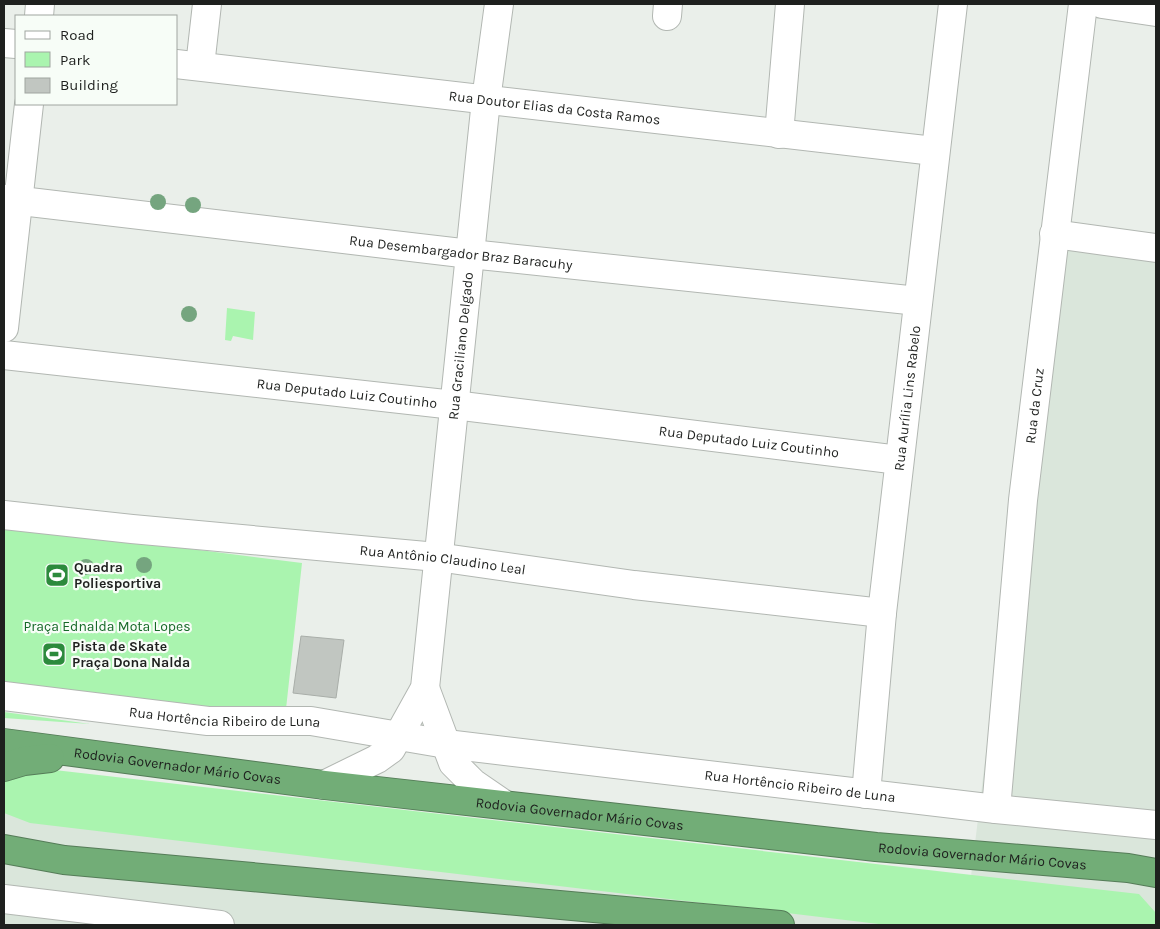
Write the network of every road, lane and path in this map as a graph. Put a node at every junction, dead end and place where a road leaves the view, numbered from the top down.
1 (207, 4) edge
2 (499, 4) edge
3 (790, 4) edge
4 (953, 4) edge
5 (1083, 4) edge
6 (1102, 4) edge
7 (1156, 12) edge
8 (188, 65) edge
9 (486, 100) junction
10 (30, 105) edge
11 (779, 134) junction
12 (934, 152) junction
13 (11, 200) edge
14 (1054, 234) junction
15 (1156, 248) edge
16 (470, 254) junction
17 (918, 301) junction
18 (4, 328) edge
19 (4, 355) edge
20 (454, 405) junction
21 (899, 460) junction
22 (4, 515) edge
23 (437, 557) junction
24 (882, 613) junction
25 (425, 688) junction
26 (4, 696) edge
27 (400, 736) junction
28 (4, 743) edge
29 (446, 744) junction
30 (94, 754) junction
31 (4, 767) edge
32 (324, 785) junction
33 (866, 794) junction
34 (505, 805) junction
35 (996, 809) junction
36 (1156, 825) edge
37 (4, 830) edge
38 (4, 849) edge
39 (64, 860) junction
40 (1128, 868) junction
41 (1156, 873) edge
42 (1156, 891) edge
43 (4, 899) edge
44 (220, 925) edge
45 (780, 925) edge

1 - 8 street
2 - 9 street, Rua Graciliano Delgado
3 - 11 street
4 - 12 street, Rua Aurília Lins Rabelo
5 - 14 street, Rua da Cruz
6 - 7 street
8 - 9 street, Rua Doutor Elias da Costa Ramos
9 - 11 street, Rua Doutor Elias da Costa Ramos
9 - 16 street, Rua Graciliano Delgado
10 - 13 street
11 - 12 street, Rua Doutor Elias da Costa Ramos
12 - 17 street, Rua Aurília Lins Rabelo
13 - 16 street, Rua Desembargador Braz Baracuhy
13 - 18 street
14 - 15 street
14 - 35 street, Rua da Cruz
16 - 17 street, Rua Desembargador Braz Baracuhy
16 - 20 street, Rua Graciliano Delgado
17 - 21 street, Rua Aurília Lins Rabelo
19 - 20 street, Rua Deputado Luiz Coutinho
20 - 21 street, Rua Deputado Luiz Coutinho
20 - 23 street, Rua Graciliano Delgado
21 - 24 street, Rua Aurília Lins Rabelo
22 - 23 street, Rua Antônio Claudino Leal
23 - 24 street, Rua Antônio Claudino Leal
23 - 25 street, Rua Graciliano Delgado
24 - 33 street, Rua Aurília Lins Rabelo
25 - 27 street, Rua Graciliano Delgado
25 - 29 street, Rua Graciliano Delgado
26 - 27 street, Rua Hortência Ribeiro de Luna
27 - 29 street, Rua Hortência Ribeiro de Luna
27 - 32 street, Rua Graciliano Delgado
28 - 30 highway, Rodovia Governador Mário Covas
29 - 33 street, Rua Hortêncio Ribeiro de Luna
29 - 34 street, Rua Graciliano Delgado
30 - 31 highway
30 - 32 highway, Rodovia Governador Mário Covas
32 - 34 highway, Rodovia Governador Mário Covas
33 - 35 street, Rua Hortêncio Ribeiro de Luna
34 - 40 highway, Rodovia Governador Mário Covas
35 - 36 street, Rua Hortêncio Ribeiro de Luna
37 - 39 highway
38 - 39 highway
39 - 45 highway
40 - 41 highway, Rodovia Governador Mário Covas
40 - 42 highway
43 - 44 street

